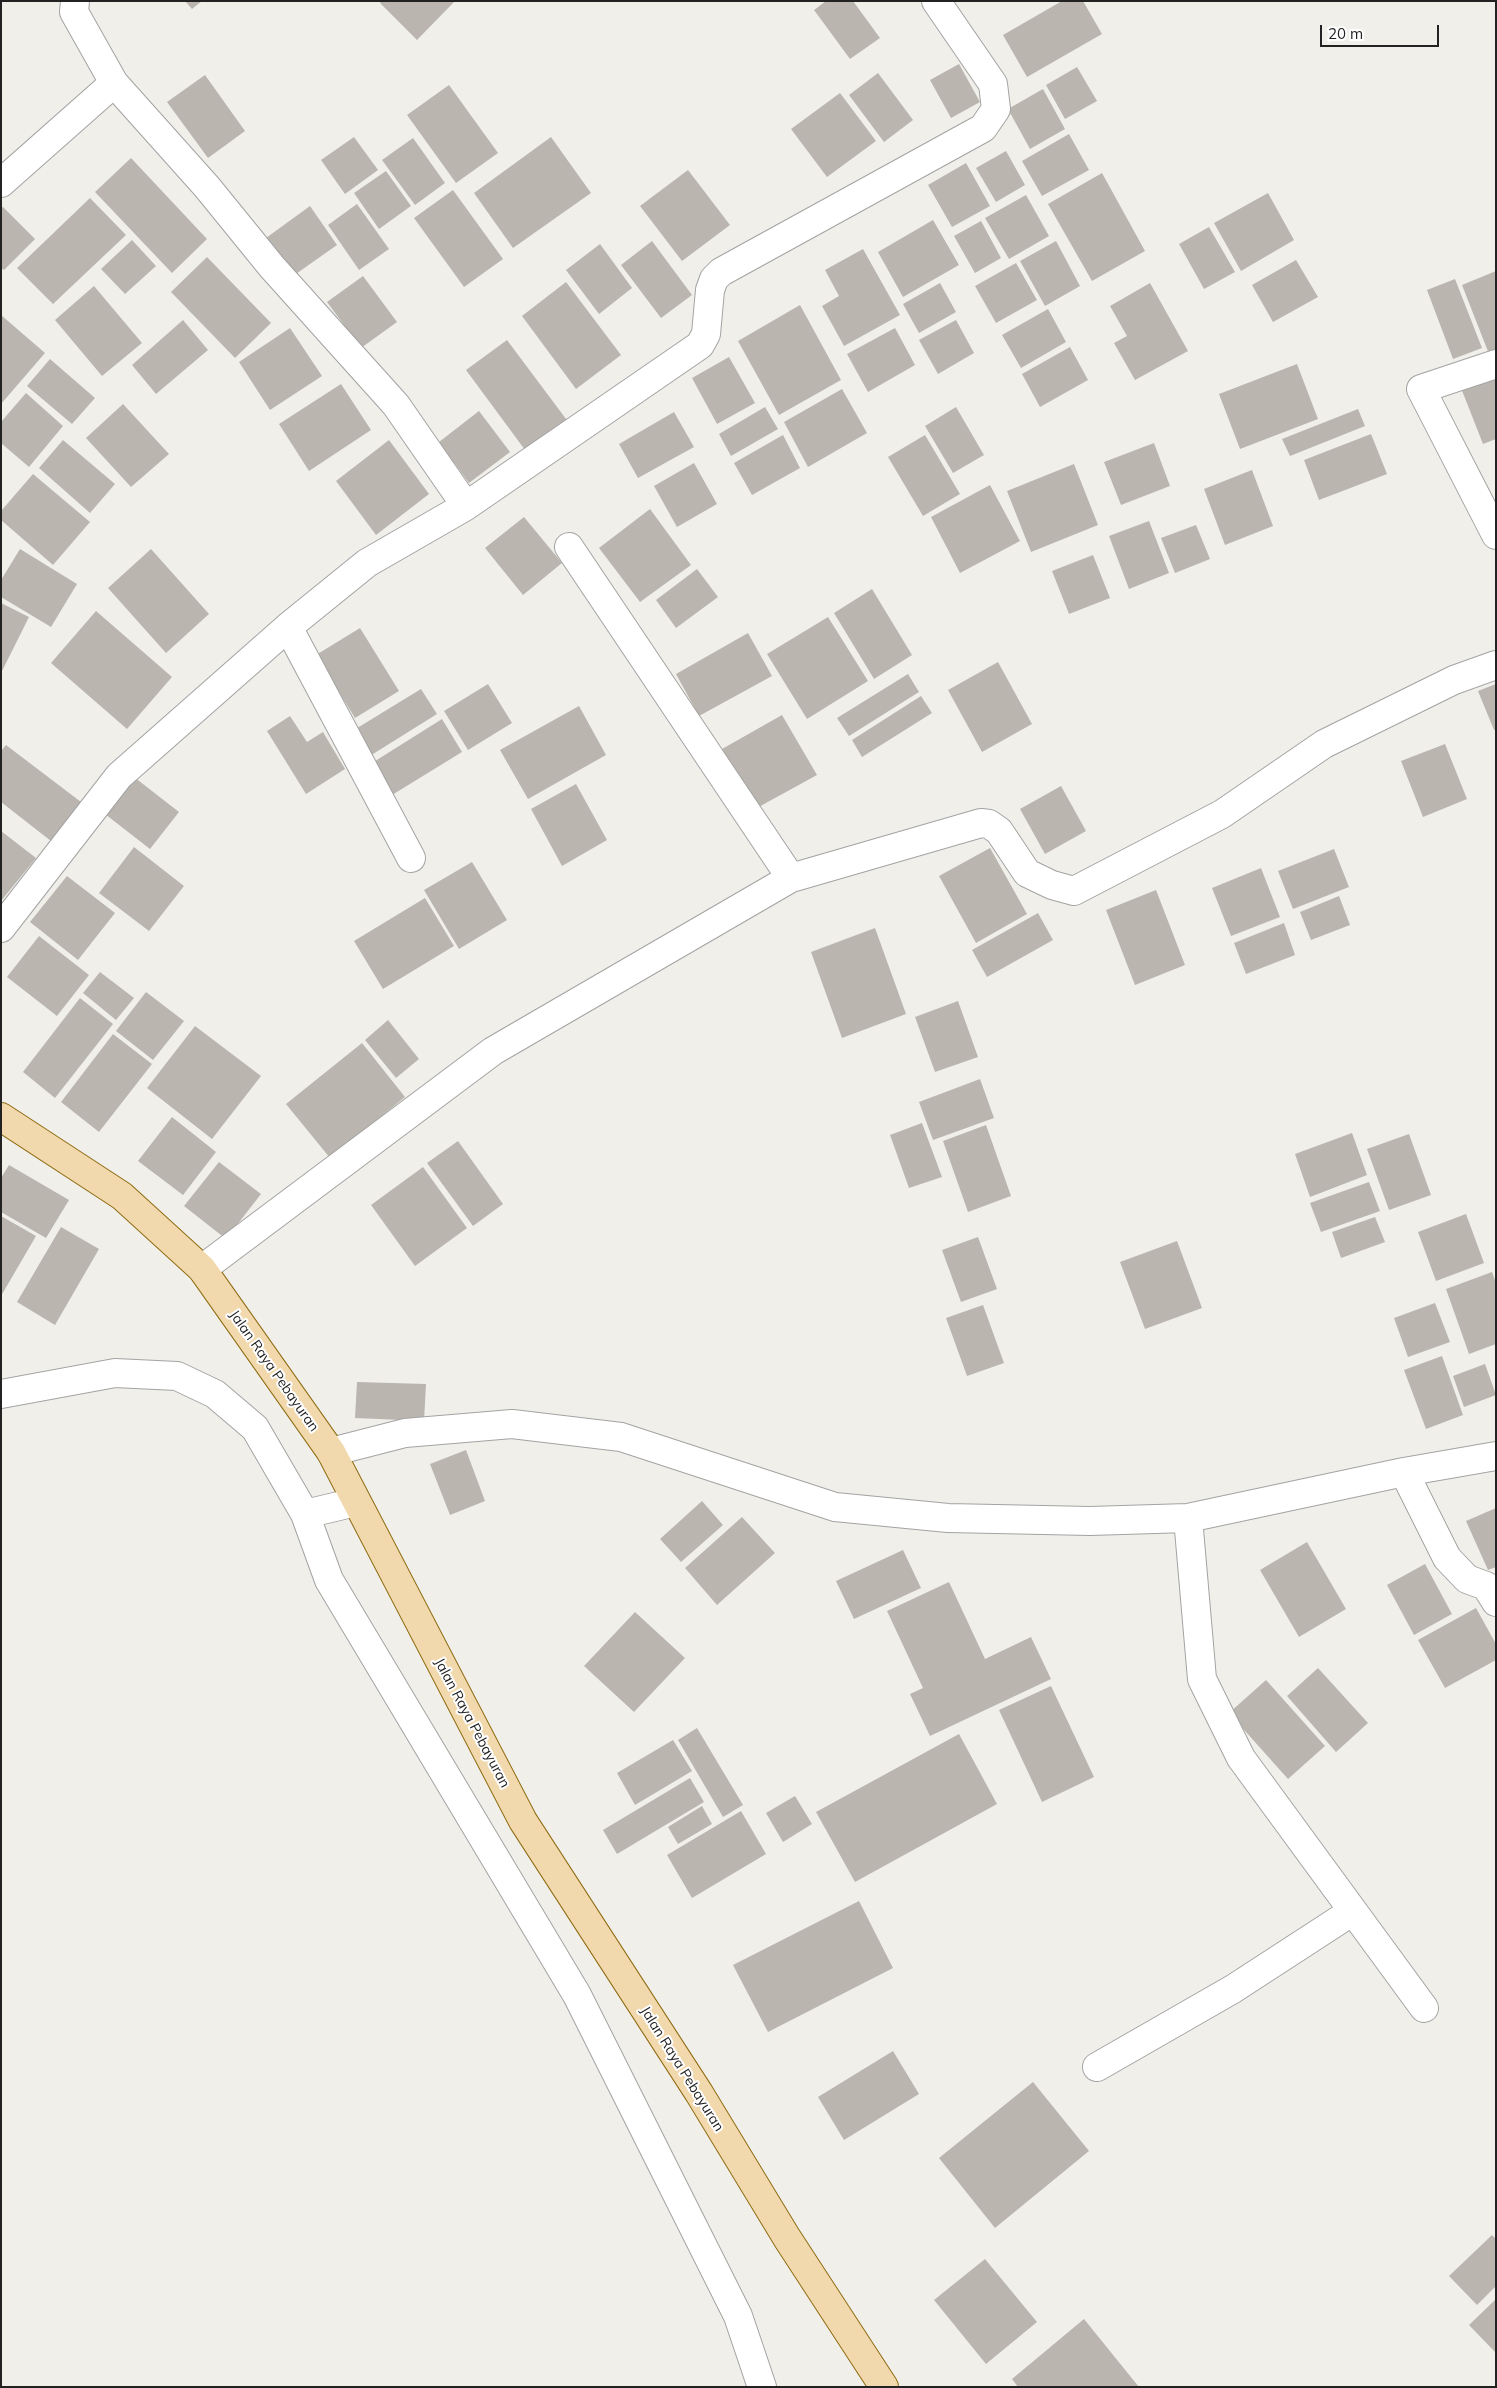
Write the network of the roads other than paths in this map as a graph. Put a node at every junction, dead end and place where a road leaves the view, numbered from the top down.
1 (75, 1) edge
2 (936, 1) edge
3 (114, 83) junction
4 (1, 183) edge
5 (1496, 364) edge
6 (466, 506) junction
7 (1496, 535) edge
8 (569, 547) dead end
9 (288, 627) junction
10 (1496, 665) edge
11 (411, 858) dead end
12 (791, 878) junction
13 (1, 928) edge
14 (1, 1117) edge
15 (202, 1269) junction
16 (1, 1394) edge
17 (331, 1452) junction
18 (1496, 1456) edge
19 (1404, 1472) junction
20 (356, 1502) junction
21 (305, 1514) junction
22 (1188, 1518) junction
23 (1496, 1602) edge
24 (1353, 1912) junction
25 (1424, 2008) dead end
26 (1097, 2067) dead end
27 (880, 2385) edge
28 (762, 2387) edge

1 - 3 street
2 - 6 street
3 - 4 street
3 - 6 street
5 - 7 street
6 - 9 street
8 - 12 street
9 - 11 street
9 - 13 street
10 - 12 street
12 - 15 street
14 - 15 main road, Jalan Raya Pebayuran
15 - 17 main road, Jalan Raya Pebayuran
16 - 21 street
17 - 20 main road, Jalan Raya Pebayuran
17 - 22 street
18 - 19 street
19 - 22 street
19 - 23 street
20 - 21 street
20 - 27 main road, Jalan Raya Pebayuran
21 - 28 street
22 - 24 street
24 - 25 street
24 - 26 street

